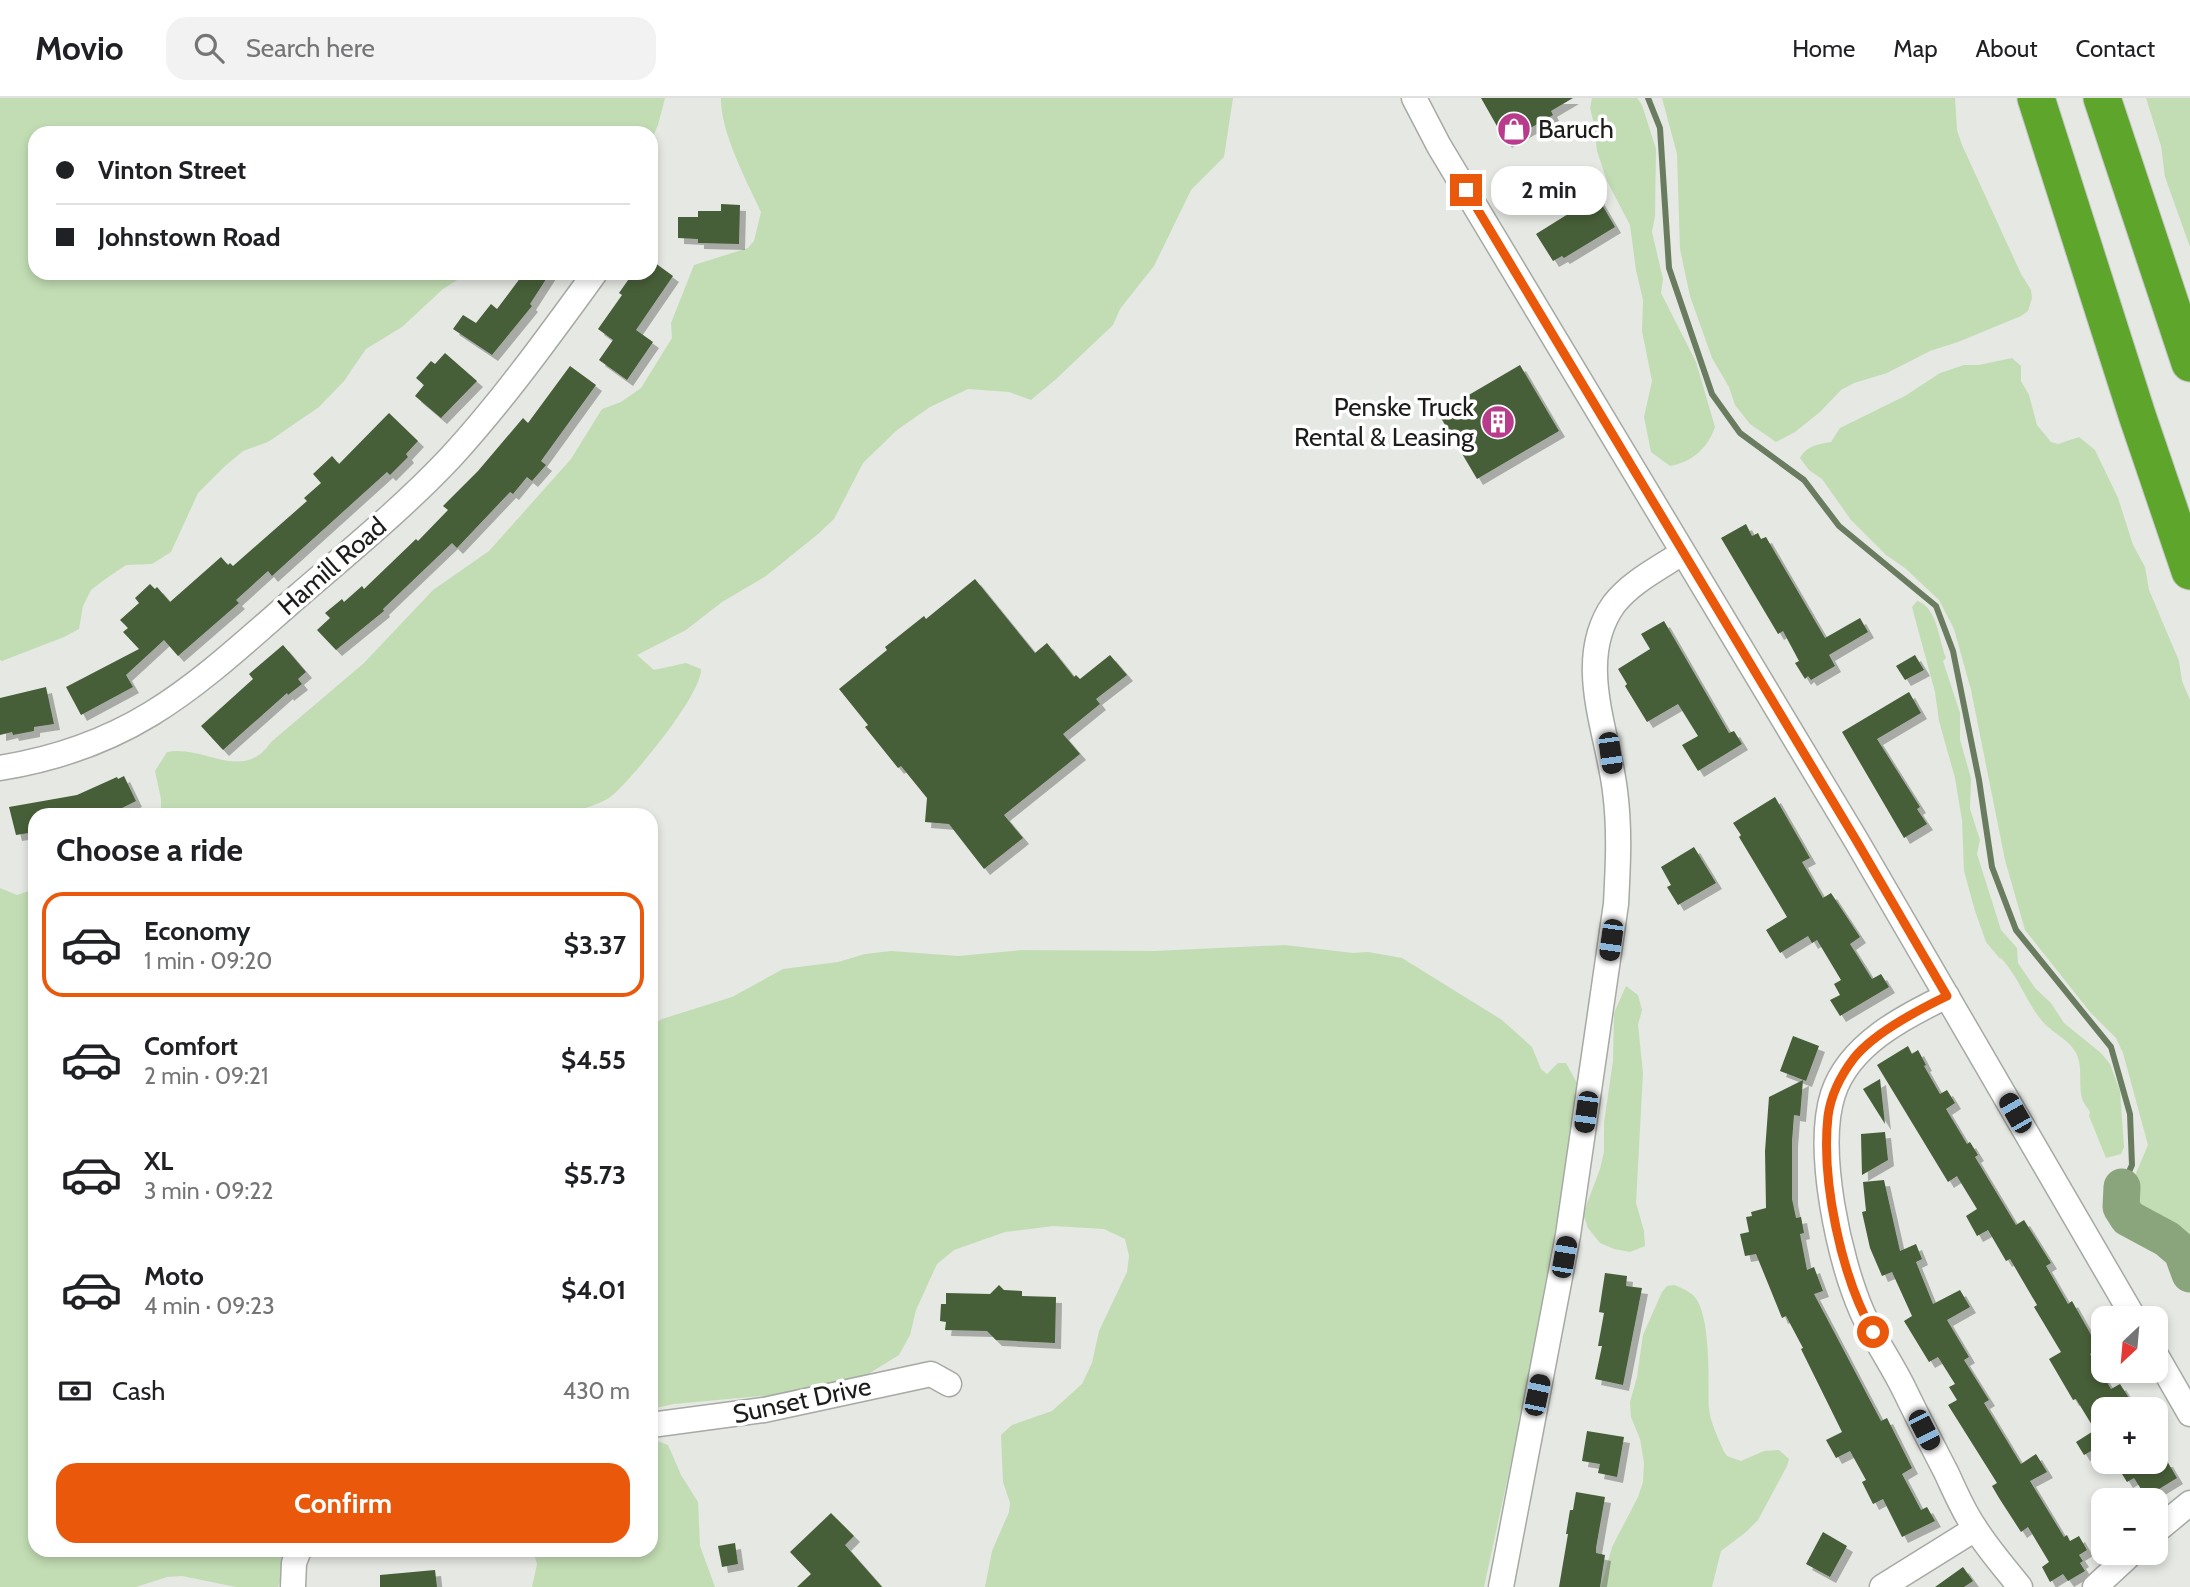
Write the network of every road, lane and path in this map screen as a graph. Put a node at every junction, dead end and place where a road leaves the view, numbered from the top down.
1 (1413, 98) edge
2 (2036, 98) edge
3 (2102, 98) edge
4 (590, 280) edge
5 (2190, 363) edge
6 (1682, 553) junction
7 (2190, 571) edge
8 (0, 768) edge
9 (1947, 996) junction
10 (2127, 1306) edge
11 (2168, 1376) edge
12 (949, 1384) dead end
13 (2190, 1414) edge
14 (658, 1424) edge
15 (2190, 1503) edge
16 (2168, 1521) edge
17 (1975, 1528) junction
18 (296, 1557) edge
19 (2119, 1565) edge
20 (293, 1587) edge
21 (1501, 1587) edge
22 (1882, 1587) edge
23 (2020, 1587) edge
24 (2095, 1587) edge

1 - 6 street
2 - 7 highway
3 - 5 highway
4 - 8 street, Hamill Road
6 - 9 street
6 - 21 street
9 - 10 street
9 - 17 street
11 - 13 street
12 - 14 street, Sunset Drive
15 - 16 street
17 - 22 street
17 - 23 street
18 - 20 street
19 - 24 street

